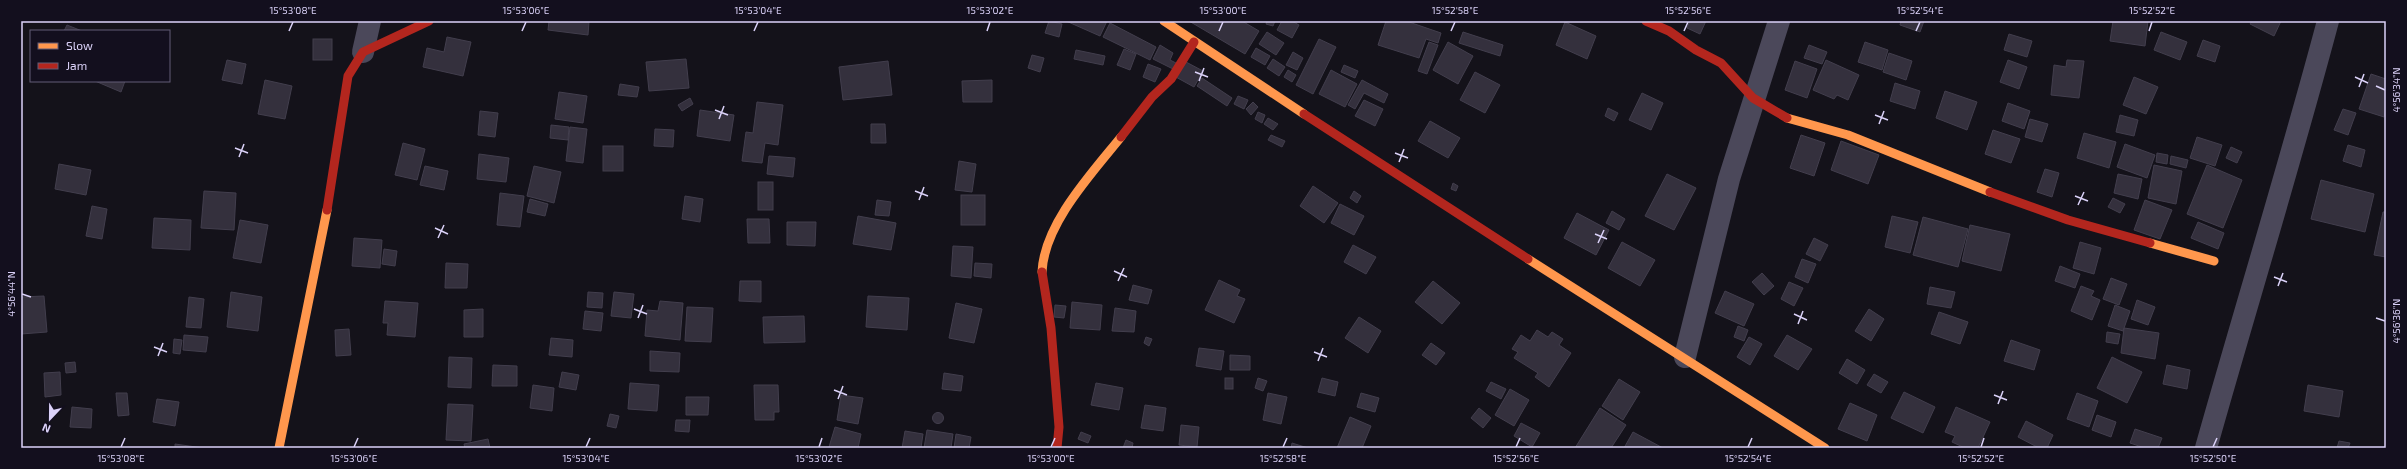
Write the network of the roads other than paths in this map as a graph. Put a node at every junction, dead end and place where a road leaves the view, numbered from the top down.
1 (370, 21) edge
2 (429, 21) edge
3 (1164, 21) edge
4 (1646, 21) edge
5 (1779, 21) edge
6 (2328, 21) edge
7 (1194, 42) junction
8 (363, 52) junction
9 (1753, 98) junction
10 (2214, 261) dead end
11 (1685, 357) junction
12 (1812, 444) edge
13 (279, 448) edge
14 (1057, 448) edge
15 (2206, 448) edge

1 - 8 street
2 - 8 street
3 - 7 street
4 - 9 street
5 - 9 street
6 - 15 street
7 - 11 street
7 - 14 street
8 - 13 street
9 - 10 street
9 - 11 street
11 - 12 street

